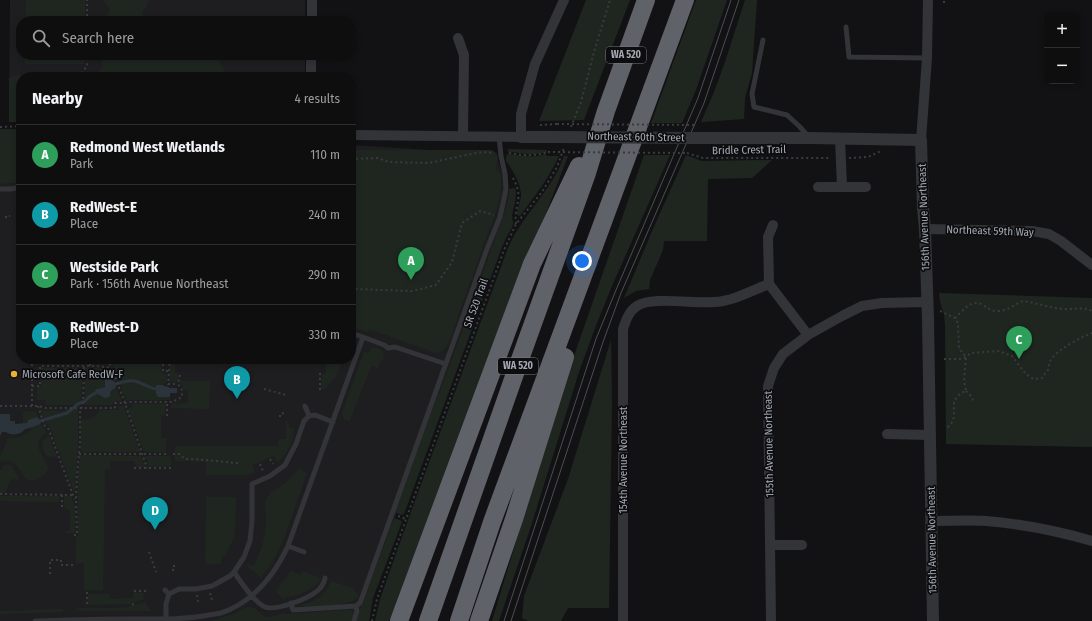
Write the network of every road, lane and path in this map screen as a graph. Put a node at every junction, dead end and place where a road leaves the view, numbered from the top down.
1 (87, 0) edge
2 (312, 0) edge
3 (564, 0) edge
4 (610, 0) edge
5 (646, 0) edge
6 (685, 0) edge
7 (928, 0) edge
8 (87, 16) edge
9 (312, 16) edge
10 (846, 27) dead end
11 (458, 38) dead end
12 (763, 40) dead end
13 (927, 58) junction
14 (87, 60) edge
15 (311, 60) edge
16 (82, 72) edge
17 (311, 72) edge
18 (606, 111) junction
19 (540, 125) dead end
20 (697, 125) dead end
21 (16, 126) edge
22 (0, 127) edge
23 (570, 131) dead end
24 (356, 135) edge
25 (463, 136) junction
26 (499, 136) junction
27 (521, 137) junction
28 (810, 138) junction
29 (840, 138) junction
30 (921, 140) junction
31 (565, 145) dead end
32 (884, 149) dead end
33 (501, 153) junction
34 (841, 158) junction
35 (356, 160) edge
36 (627, 160) junction
37 (818, 187) dead end
38 (842, 187) junction
39 (866, 187) dead end
40 (16, 188) edge
41 (0, 189) edge
42 (10, 216) dead end
43 (500, 217) junction
44 (6, 218) dead end
45 (773, 225) dead end
46 (925, 229) junction
47 (1092, 265) edge
48 (769, 284) junction
49 (356, 289) edge
50 (927, 302) junction
51 (940, 311) dead end
52 (1092, 311) edge
53 (955, 318) junction
54 (1092, 333) edge
55 (356, 335) edge
56 (808, 335) junction
57 (363, 337) junction
58 (356, 357) edge
59 (966, 357) junction
60 (944, 359) dead end
61 (32, 364) edge
62 (110, 364) edge
63 (163, 364) edge
64 (169, 364) edge
65 (353, 364) edge
66 (446, 364) junction
67 (84, 366) junction
68 (90, 366) joint
69 (112, 368) junction
70 (168, 371) junction
71 (320, 373) dead end
72 (180, 375) dead end
73 (178, 384) junction
74 (32, 386) junction
75 (264, 389) dead end
76 (966, 391) junction
77 (320, 392) dead end
78 (286, 395) dead end
79 (167, 402) junction
80 (974, 402) dead end
81 (125, 403) junction
82 (0, 406) edge
83 (32, 406) junction
84 (38, 406) junction
85 (305, 406) dead end
86 (81, 407) junction
87 (284, 413) dead end
88 (167, 416) dead end
89 (309, 416) junction
90 (280, 417) dead end
91 (333, 422) junction
92 (945, 427) dead end
93 (886, 434) dead end
94 (930, 435) junction
95 (79, 454) junction
96 (142, 454) junction
97 (169, 454) dead end
98 (173, 454) dead end
99 (270, 459) dead end
100 (238, 462) dead end
101 (260, 464) dead end
102 (274, 465) dead end
103 (134, 468) dead end
104 (147, 468) junction
105 (173, 468) dead end
106 (263, 471) dead end
107 (0, 494) edge
108 (62, 495) junction
109 (73, 495) junction
110 (76, 500) junction
111 (62, 510) dead end
112 (931, 521) junction
113 (74, 535) dead end
114 (1092, 541) edge
115 (770, 545) junction
116 (802, 545) dead end
117 (288, 546) junction
118 (149, 552) dead end
119 (304, 552) dead end
120 (74, 565) dead end
121 (176, 566) dead end
122 (173, 571) dead end
123 (156, 572) dead end
124 (234, 572) junction
125 (50, 574) dead end
126 (325, 578) dead end
127 (165, 590) dead end
128 (134, 591) dead end
129 (146, 591) dead end
130 (87, 592) dead end
131 (197, 593) dead end
132 (169, 594) junction
133 (252, 596) junction
134 (198, 602) dead end
135 (135, 603) dead end
136 (291, 603) junction
137 (132, 605) dead end
138 (356, 606) junction
139 (87, 607) dead end
140 (166, 618) junction
141 (35, 621) edge
142 (354, 621) edge
143 (372, 621) edge
144 (399, 621) edge
145 (428, 621) edge
146 (459, 621) edge
147 (480, 621) edge
148 (622, 621) edge
149 (772, 621) edge
150 (933, 621) edge

1 - 8 path
2 - 9 street
3 - 27 street
4 - 23 path
5 - 18 highway, WA 520
6 - 36 highway, WA 520
7 - 13 street, 156th Avenue Northeast
10 - 13 lane
11 - 25 street
12 - 28 lane
13 - 30 street, 156th Avenue Northeast
14 - 16 path
15 - 17 street
18 - 144 highway
18 - 145 highway, WA 520
19 - 20 path, bridge
21 - 22 path
24 - 25 street, Northeast 60th Street
25 - 26 street, Northeast 60th Street
26 - 27 street, Northeast 60th Street
26 - 33 lane
27 - 28 street, Northeast 60th Street, bridge
28 - 29 street, Northeast 60th Street
29 - 30 street, Northeast 60th Street
29 - 34 street
30 - 46 street, 156th Avenue Northeast
31 - 143 path, SR 520 Trail
32 - 34 path, Bridle Crest Trail
33 - 34 path, Bridle Crest Trail, bridge
33 - 35 path, Bridle Crest Trail
33 - 43 lane
34 - 38 street
36 - 146 highway, WA 520
36 - 147 highway
37 - 38 street
38 - 39 street
40 - 41 lane
42 - 44 path
43 - 49 path
43 - 66 lane
45 - 48 street
46 - 47 street, Northeast 59th Way
46 - 50 street, 156th Avenue Northeast
48 - 56 street
48 - 148 street, 154th Avenue Northeast
50 - 56 street, 155th Avenue Northeast
50 - 94 street, 156th Avenue Northeast
51 - 53 path
52 - 53 path
53 - 59 path
54 - 59 path
55 - 57 lane
56 - 115 street, 155th Avenue Northeast
57 - 58 lane
57 - 66 lane
59 - 60 path
59 - 76 path
61 - 74 path
62 - 69 path
63 - 70 path
64 - 70 path
65 - 91 lane
66 - 138 lane
67 - 68 path
67 - 74 path
67 - 86 path
68 - 69 path
69 - 81 path
70 - 73 path
71 - 77 path
72 - 73 path
73 - 79 path
74 - 83 path
75 - 78 path
76 - 80 path
76 - 92 path
79 - 81 path
79 - 88 path
81 - 86 path
81 - 96 path
82 - 83 path
83 - 84 path
84 - 86 path
84 - 109 path
85 - 89 lane
86 - 95 path
87 - 90 path
89 - 91 lane
89 - 124 lane
91 - 117 lane
93 - 94 street
94 - 112 street, 156th Avenue Northeast
95 - 96 path
95 - 110 path
96 - 97 path
96 - 104 path
98 - 100 path
99 - 102 path
101 - 106 path
103 - 104 path
104 - 105 path
107 - 108 path
108 - 109 path
108 - 111 path
109 - 110 path
110 - 113 path
112 - 114 street
112 - 150 street, 156th Avenue Northeast
115 - 116 street
115 - 149 street, 155th Avenue Northeast
117 - 119 lane
117 - 133 lane
118 - 123 path
120 - 125 path
121 - 122 path
124 - 132 lane
124 - 133 lane
126 - 136 lane
127 - 132 lane
128 - 129 path
130 - 139 path
131 - 134 path
132 - 140 lane
133 - 136 lane
133 - 140 lane
135 - 137 path
136 - 138 lane
138 - 142 lane
140 - 141 lane

